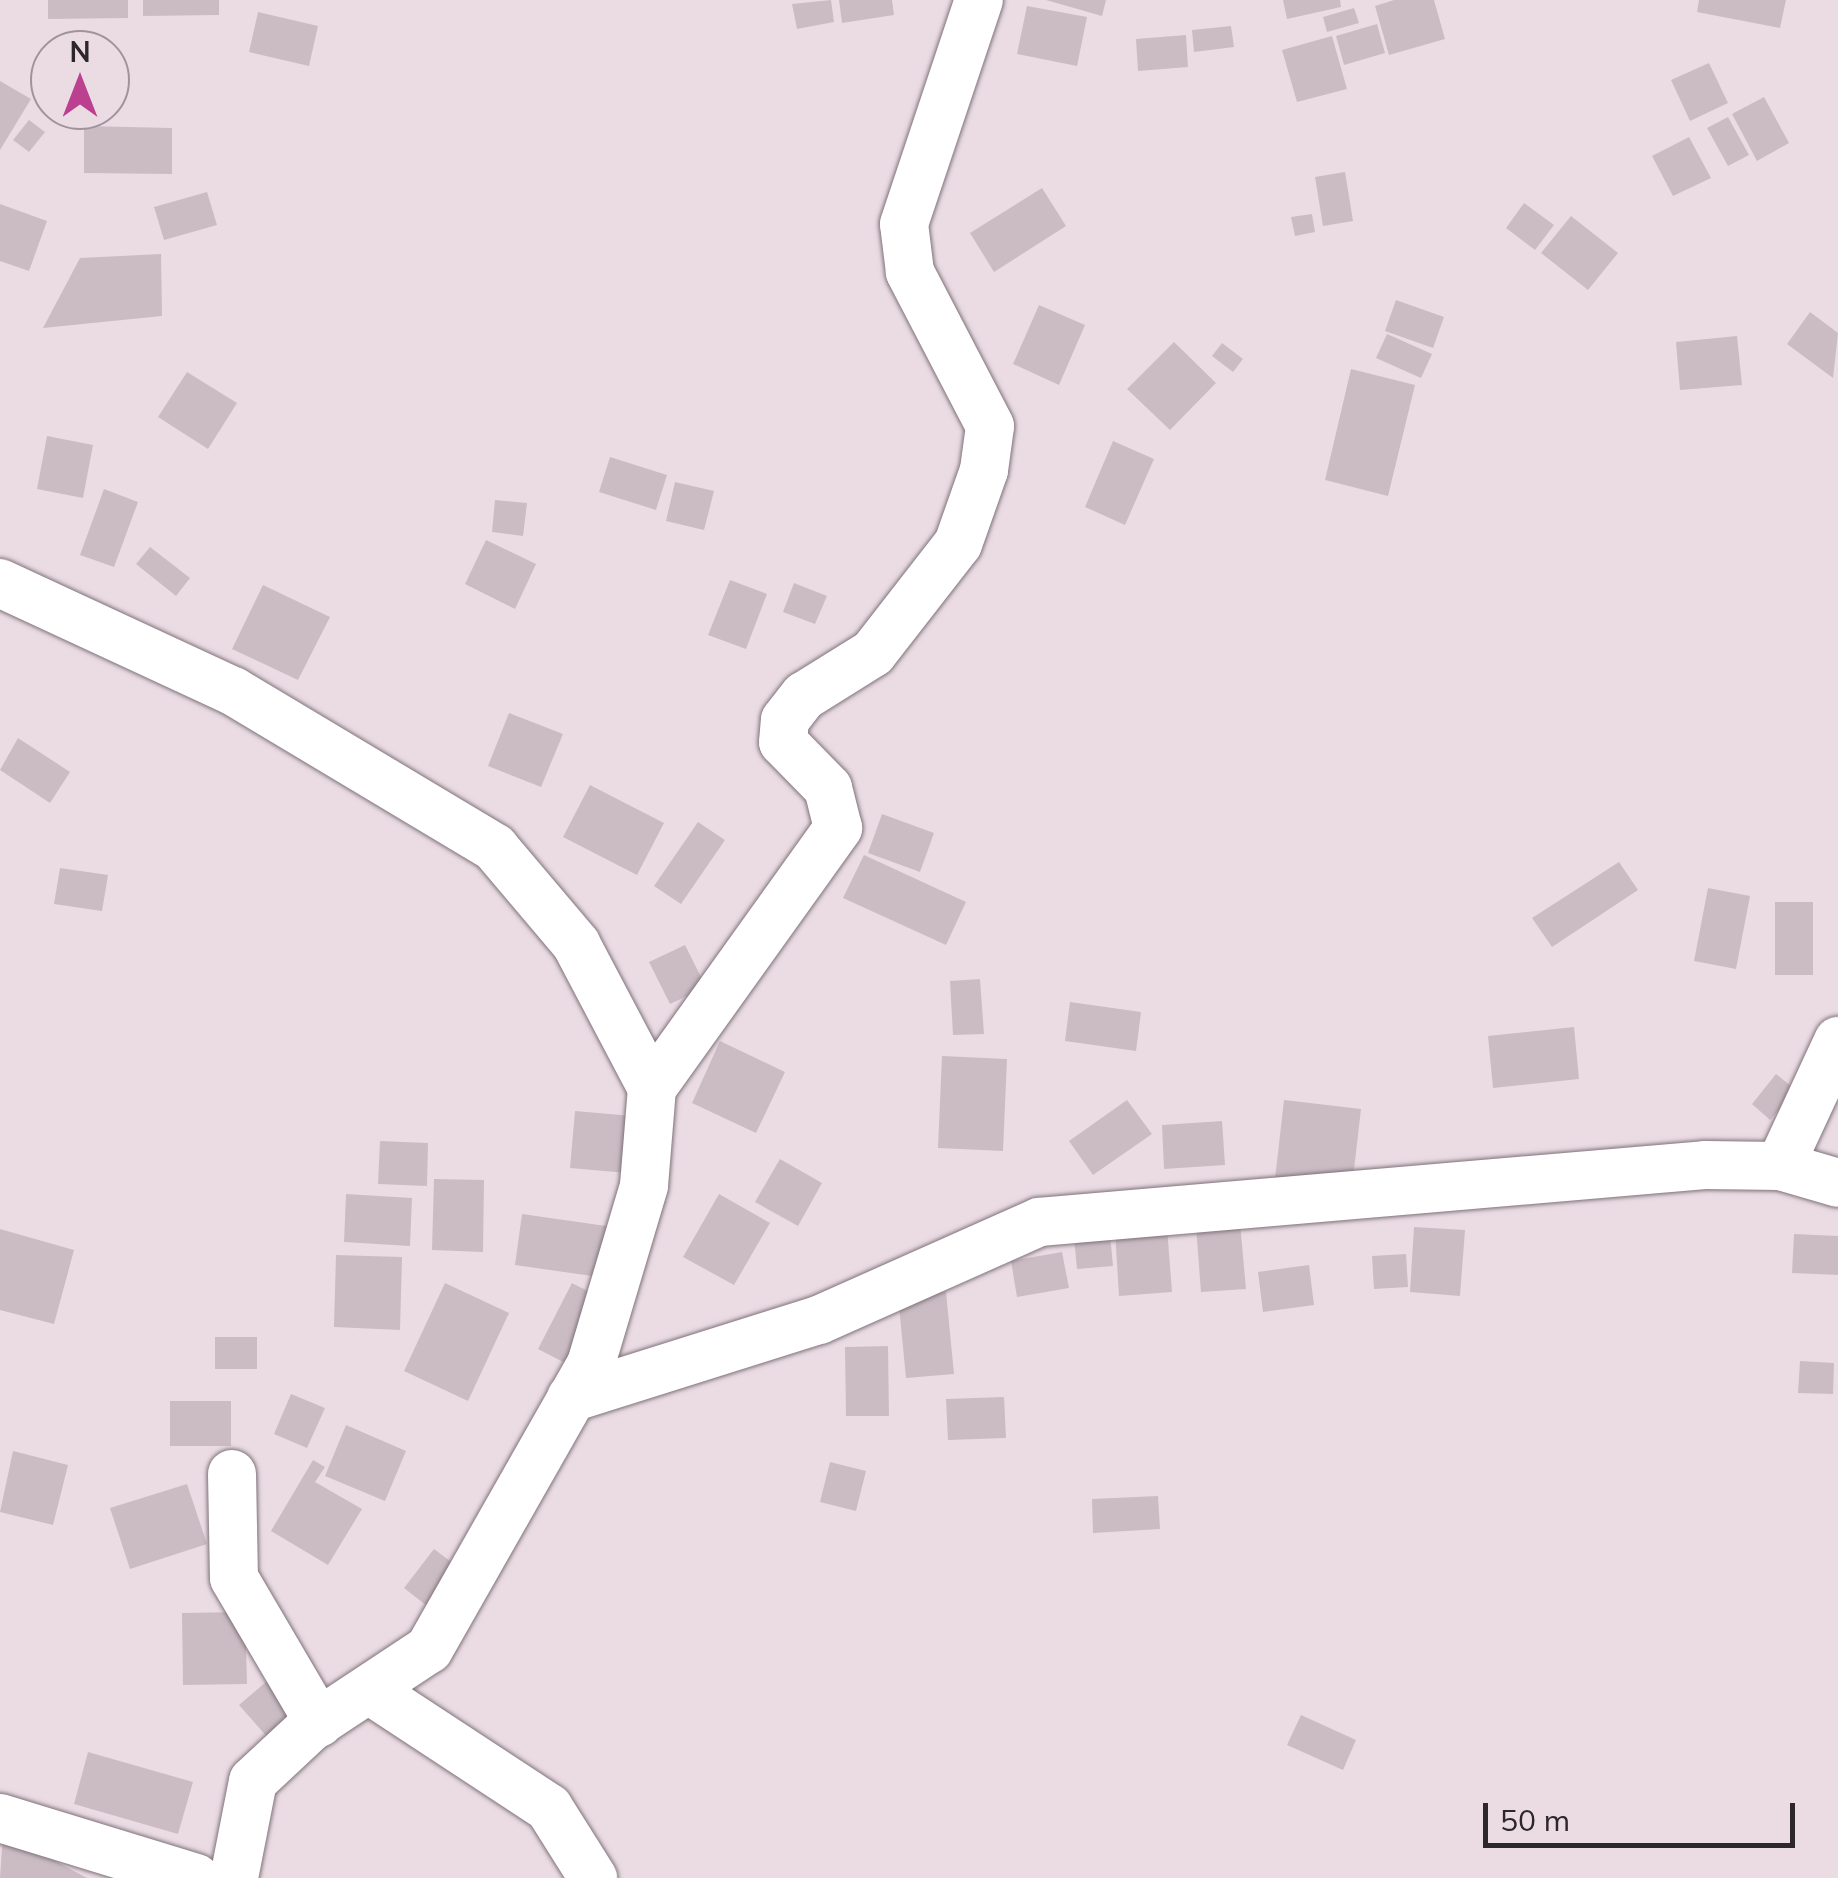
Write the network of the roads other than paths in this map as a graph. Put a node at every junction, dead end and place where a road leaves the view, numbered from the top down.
1 (979, 0) edge
2 (0, 583) edge
3 (1838, 1040) edge
4 (652, 1088) junction
5 (1780, 1166) junction
6 (1838, 1183) edge
7 (572, 1398) junction
8 (232, 1474) dead end
9 (374, 1693) junction
10 (319, 1723) junction
11 (0, 1818) edge
12 (196, 1878) edge
13 (234, 1878) edge
14 (594, 1878) edge

1 - 4 street
2 - 4 street
3 - 5 street
4 - 7 street
5 - 6 street
5 - 7 street
7 - 9 street
8 - 10 street
9 - 10 street
9 - 14 street
10 - 13 street
11 - 12 street

